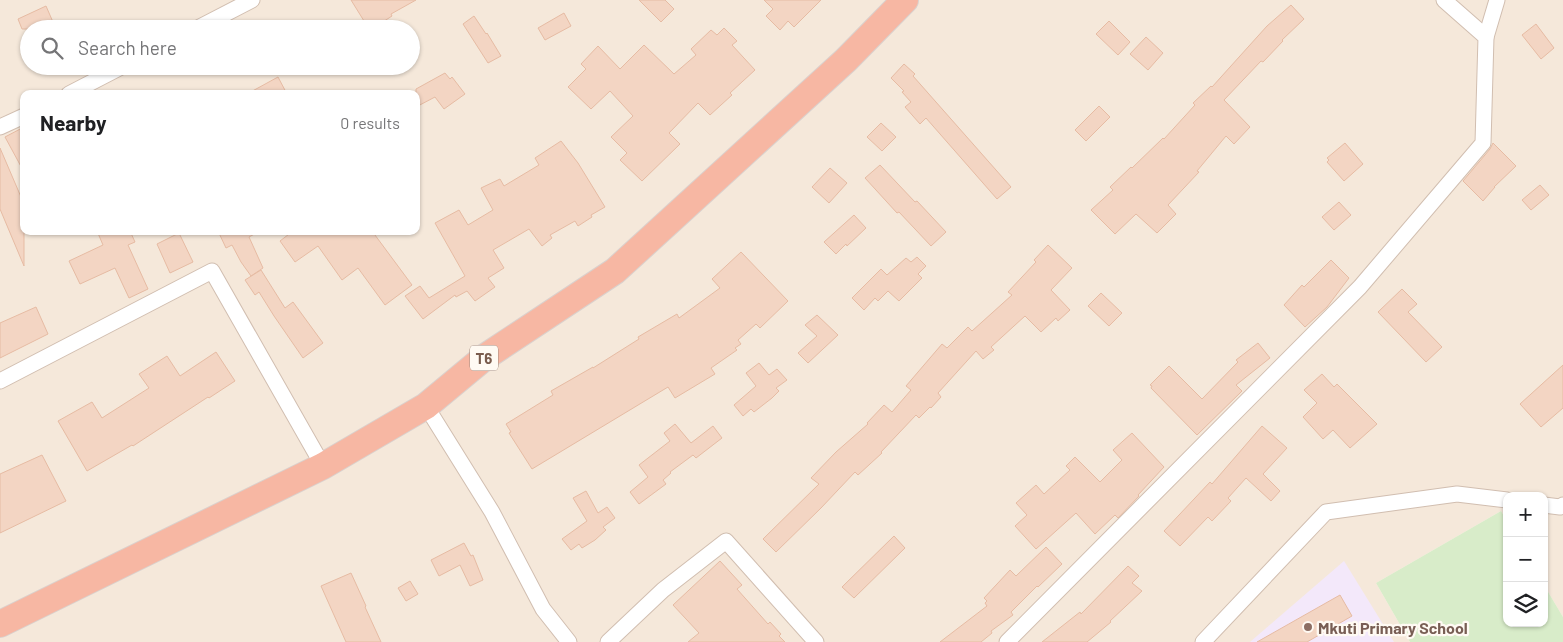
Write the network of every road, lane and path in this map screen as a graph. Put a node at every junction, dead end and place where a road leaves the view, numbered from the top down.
1 (252, 0) edge
2 (905, 0) edge
3 (1444, 0) edge
4 (1497, 0) edge
5 (213, 20) edge
6 (1486, 37) junction
7 (106, 75) edge
8 (77, 90) edge
9 (20, 118) edge
10 (0, 128) edge
11 (0, 381) edge
12 (426, 406) junction
13 (323, 466) junction
14 (1503, 500) edge
15 (1548, 505) edge
16 (1563, 505) edge
17 (0, 624) edge
18 (569, 642) edge
19 (608, 642) edge
20 (816, 642) edge
21 (1007, 642) edge
22 (1203, 642) edge

1 - 5 street
2 - 12 highway, T6
3 - 6 street
4 - 6 street
6 - 21 street
7 - 8 street
9 - 10 street
11 - 13 street
12 - 13 highway, T6
12 - 18 street
13 - 17 highway, T6
14 - 22 street
15 - 16 street
19 - 20 street

